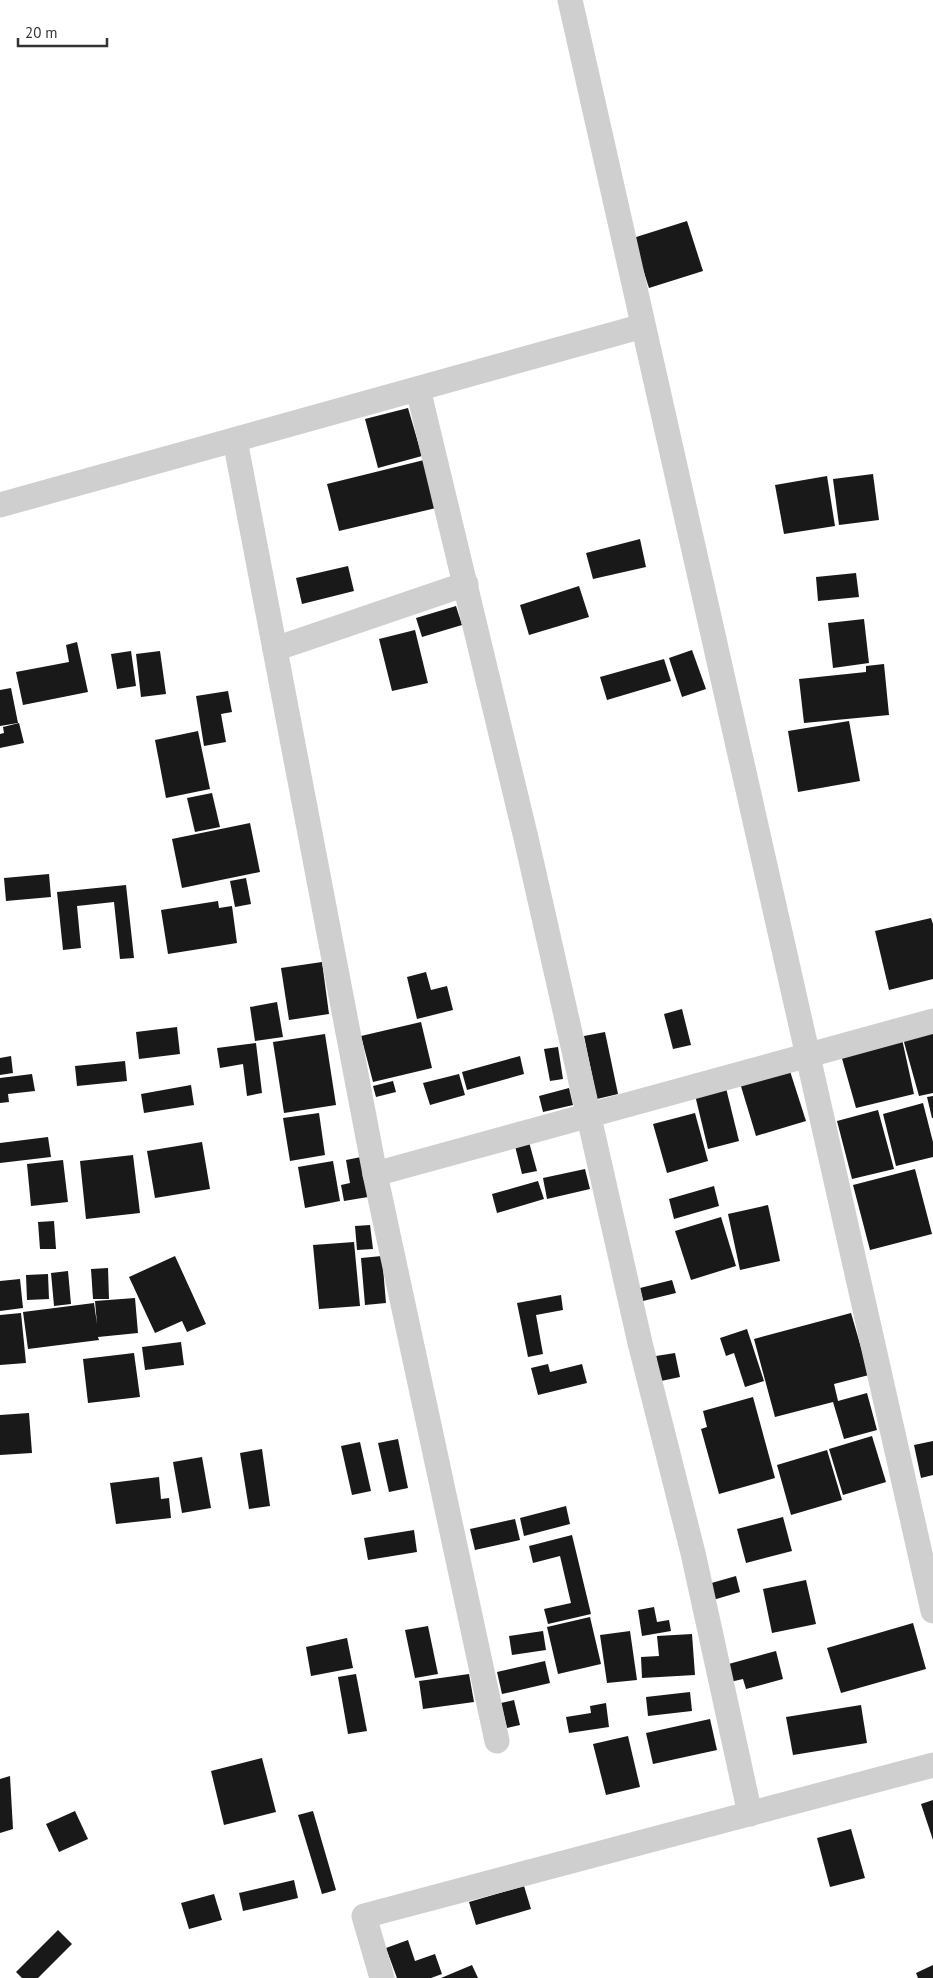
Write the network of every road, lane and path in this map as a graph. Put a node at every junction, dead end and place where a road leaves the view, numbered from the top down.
1 (570, 0) edge
2 (643, 326) junction
3 (418, 389) junction
4 (235, 440) junction
5 (0, 505) edge
6 (466, 584) junction
7 (275, 649) junction
8 (933, 1020) edge
9 (807, 1054) junction
10 (588, 1114) junction
11 (375, 1174) junction
12 (933, 1611) edge
13 (497, 1741) dead end
14 (933, 1765) edge
15 (750, 1814) junction
16 (382, 1978) edge

1 - 2 street
2 - 3 street
2 - 9 street
3 - 4 street
3 - 6 street
4 - 5 street
4 - 7 street
6 - 7 street
6 - 10 street
7 - 11 street
8 - 9 street
9 - 10 street
9 - 12 street
10 - 11 street
10 - 15 street
11 - 13 street
14 - 15 street
15 - 16 street

